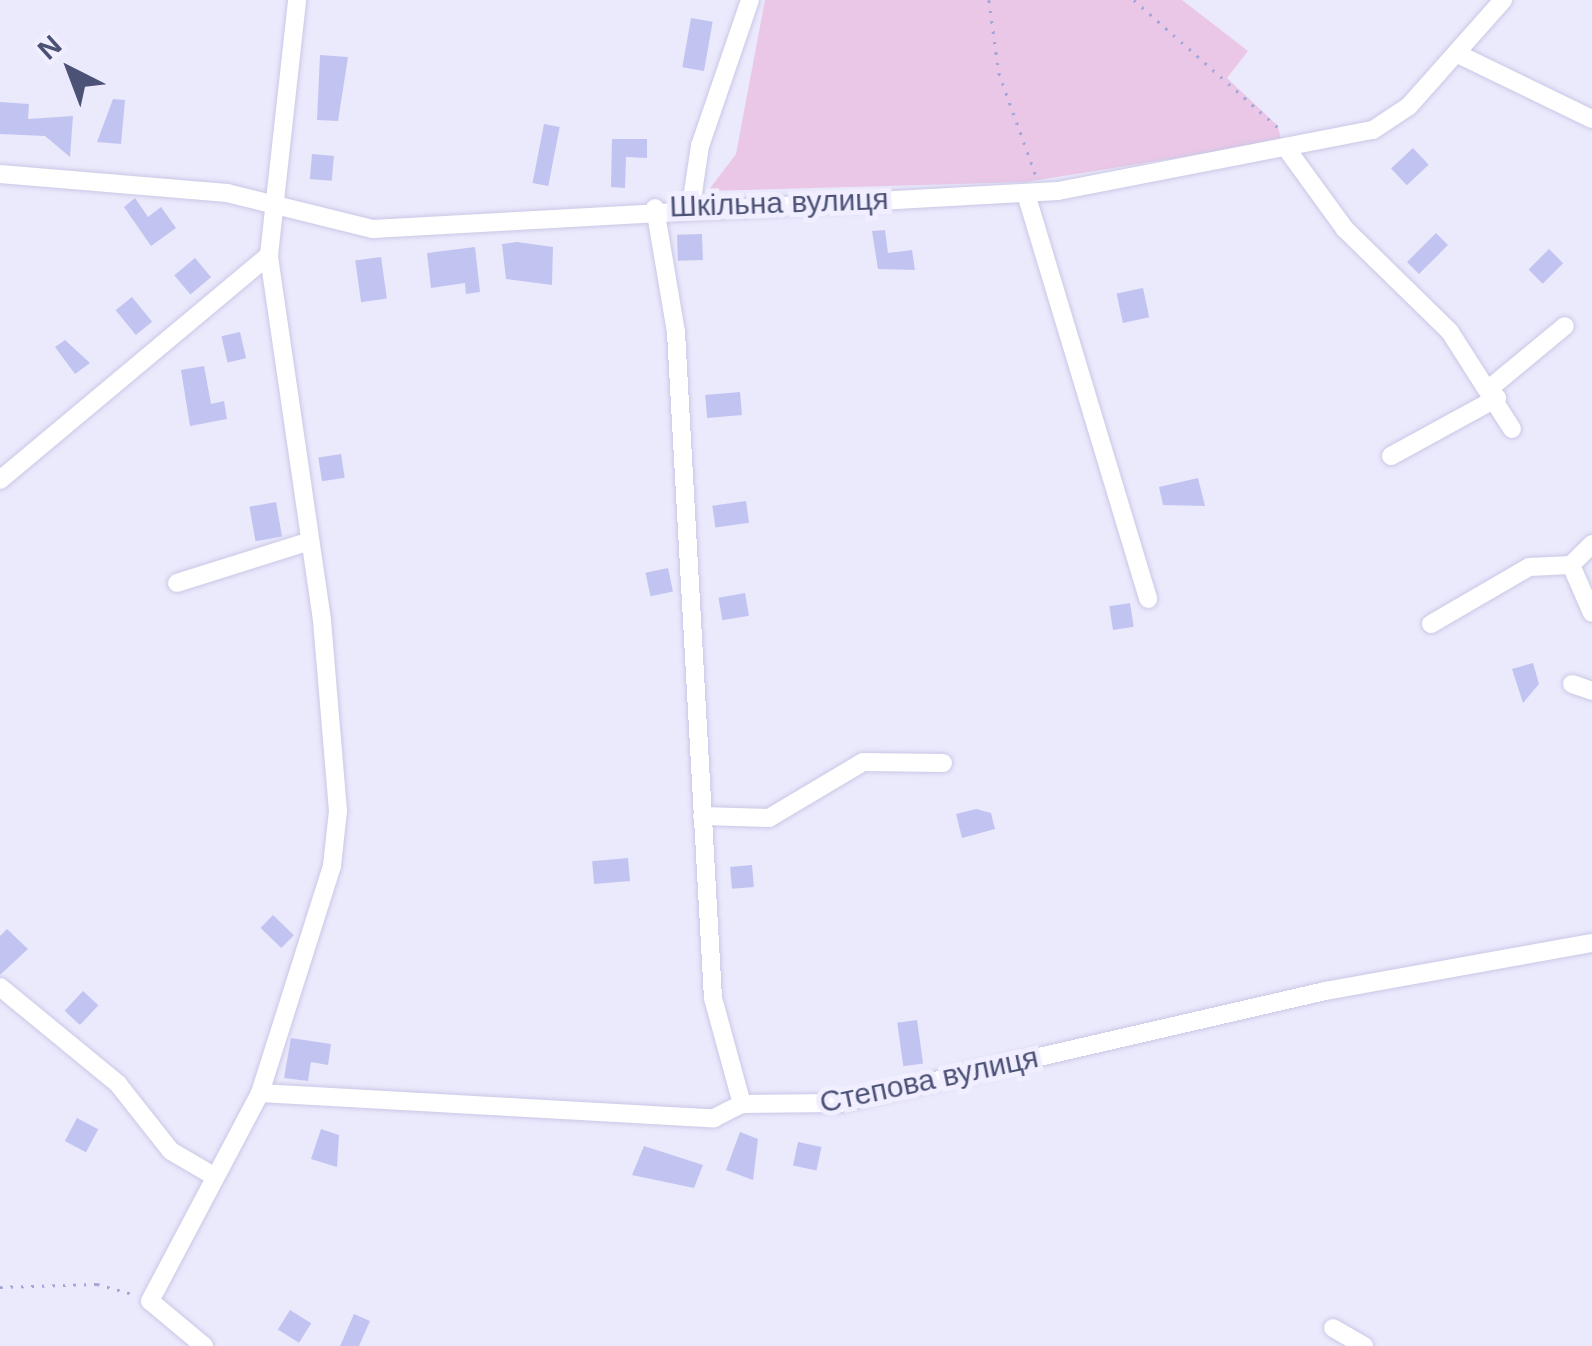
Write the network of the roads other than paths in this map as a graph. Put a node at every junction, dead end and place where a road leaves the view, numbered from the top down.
1 (297, 0) edge
2 (750, 0) edge
3 (1503, 0) edge
4 (1458, 54) junction
5 (1592, 118) edge
6 (1289, 152) junction
7 (0, 174) edge
8 (1032, 193) junction
9 (692, 206) junction
10 (277, 208) junction
11 (655, 208) junction
12 (269, 255) junction
13 (240, 285) junction
14 (275, 291) junction
15 (1565, 326) dead end
16 (1494, 393) junction
17 (1512, 429) dead end
18 (1390, 456) dead end
19 (0, 480) edge
20 (310, 541) junction
21 (1592, 544) edge
22 (1572, 565) junction
23 (177, 582) dead end
24 (1148, 599) dead end
25 (1592, 613) edge
26 (1431, 624) dead end
27 (1572, 684) dead end
28 (1592, 690) edge
29 (942, 763) dead end
30 (702, 816) junction
31 (1592, 943) edge
32 (0, 987) edge
33 (260, 1093) junction
34 (742, 1104) junction
35 (212, 1175) junction
36 (1333, 1328) dead end
37 (204, 1346) edge
38 (1364, 1346) edge

1 - 10 street
2 - 9 street
3 - 4 street, Шкільна вулиця
4 - 5 street
4 - 6 street, Шкільна вулиця
6 - 8 street, Шкільна вулиця
6 - 16 street
7 - 10 street, Шкільна вулиця
8 - 9 street, Шкільна вулиця
8 - 24 street
9 - 11 street, Шкільна вулиця
10 - 11 street, Шкільна вулиця
10 - 12 street
11 - 30 street
12 - 13 street
12 - 14 street
13 - 14 street
13 - 19 street
14 - 20 street
15 - 16 street
16 - 17 street
16 - 18 street
20 - 23 street
20 - 33 street
21 - 22 street
22 - 25 street
22 - 26 street
27 - 28 street
29 - 30 street
30 - 34 street
31 - 34 street, Степова вулиця
32 - 35 street
33 - 34 street, Степова вулиця
33 - 35 street
35 - 37 street
36 - 38 street

